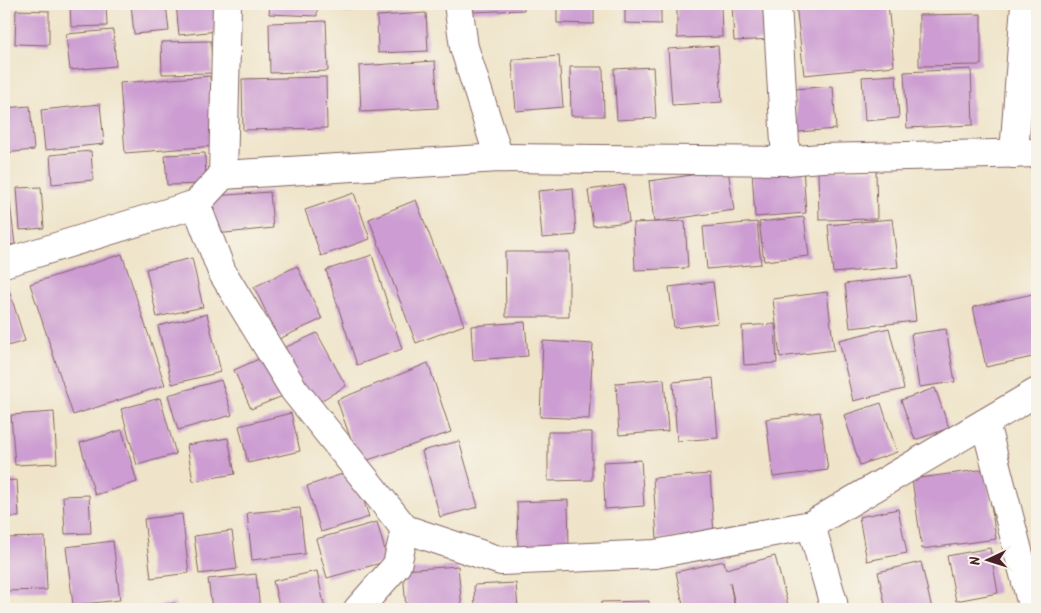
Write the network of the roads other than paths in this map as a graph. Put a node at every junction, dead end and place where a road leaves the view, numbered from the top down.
1 (226, 4) edge
2 (458, 4) edge
3 (776, 4) edge
4 (1025, 4) edge
5 (1026, 153) edge
6 (499, 158) junction
7 (786, 161) junction
8 (223, 175) junction
9 (196, 204) junction
10 (4, 263) edge
11 (1037, 392) edge
12 (985, 423) junction
13 (810, 525) junction
14 (405, 529) junction
15 (358, 609) edge
16 (834, 609) edge
17 (1033, 609) edge

1 - 8 street
2 - 6 street
3 - 7 street
4 - 5 street
5 - 7 street
6 - 7 street
6 - 8 street
8 - 9 street
9 - 10 street
9 - 14 street
11 - 12 street
12 - 13 street
12 - 17 street
13 - 14 street
13 - 16 street
14 - 15 street

